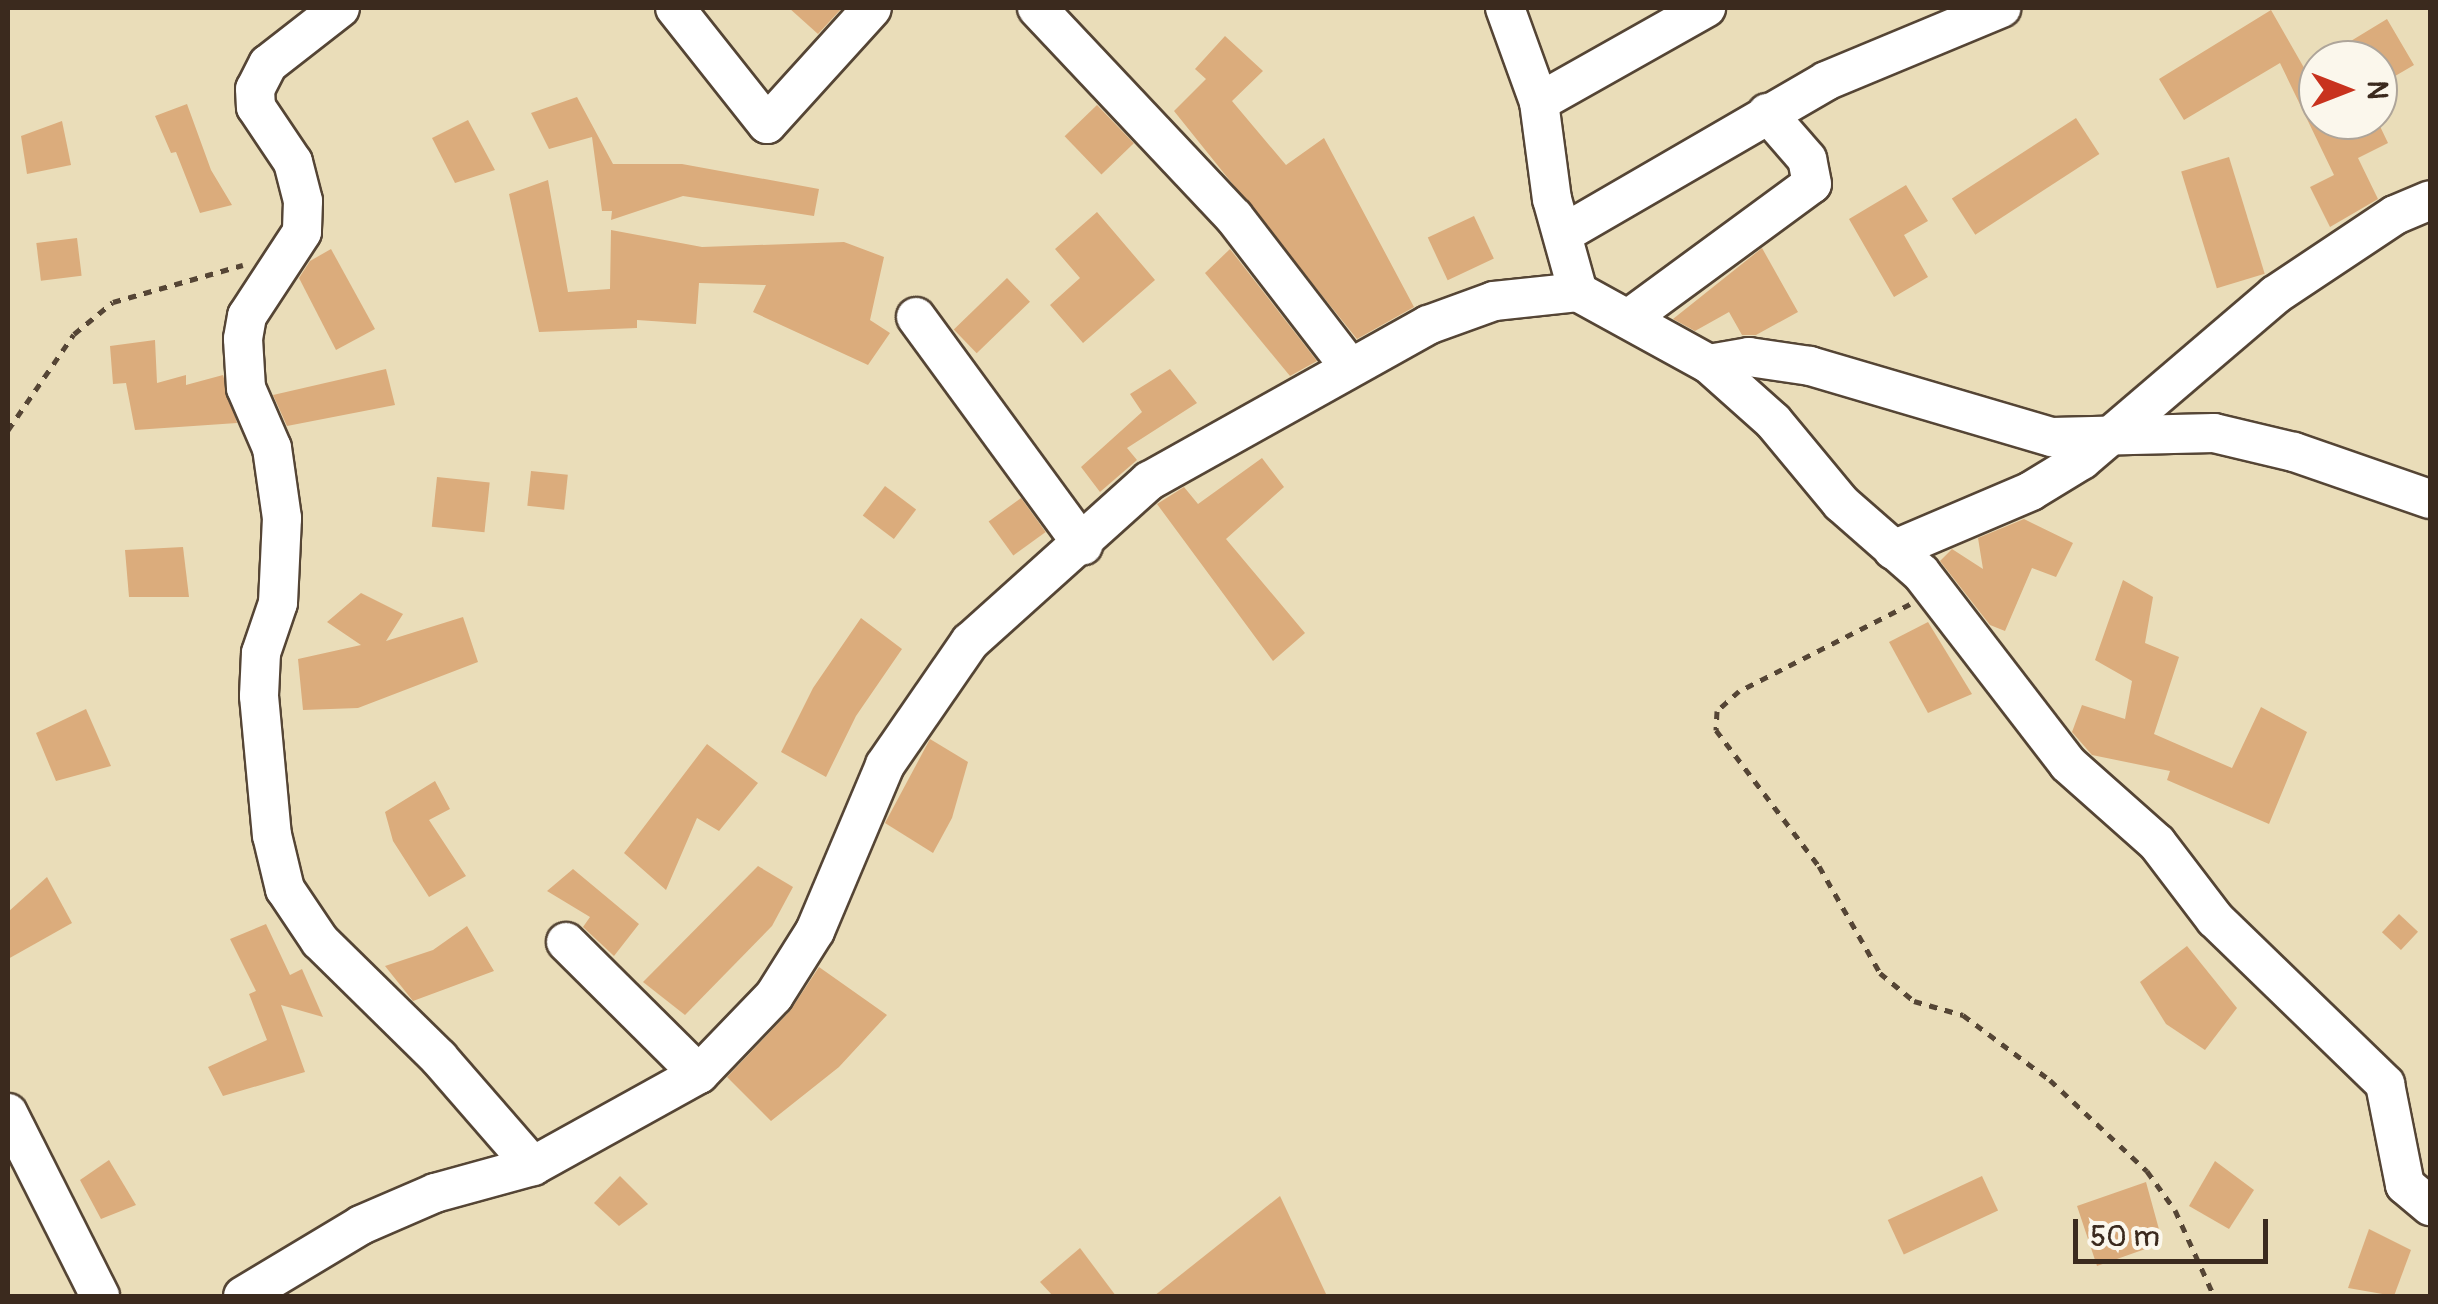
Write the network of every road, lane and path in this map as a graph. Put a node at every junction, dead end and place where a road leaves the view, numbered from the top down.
1 (340, 8) edge
2 (674, 8) edge
3 (872, 8) edge
4 (1037, 8) edge
5 (1504, 8) edge
6 (1706, 8) edge
7 (2001, 8) edge
8 (1539, 102) junction
9 (1767, 113) junction
10 (2430, 200) edge
11 (1566, 232) junction
12 (290, 254) junction
13 (1578, 292) junction
14 (916, 318) dead end
15 (1628, 319) junction
16 (1709, 364) junction
17 (1348, 365) junction
18 (8, 430) edge
19 (2116, 435) junction
20 (2430, 499) edge
21 (1083, 545) junction
22 (1893, 550) junction
23 (1936, 592) junction
24 (566, 942) dead end
25 (700, 1074) junction
26 (8, 1113) edge
27 (533, 1166) junction
28 (2430, 1206) edge
29 (100, 1296) edge
30 (243, 1296) edge
31 (2214, 1296) edge

1 - 12 street
2 - 3 street
4 - 17 street
5 - 8 street
6 - 8 street
7 - 9 street
8 - 11 street
9 - 11 street
9 - 15 street
10 - 19 street
11 - 13 street
12 - 18 path
12 - 27 street
13 - 15 street
13 - 17 street
14 - 21 street
15 - 16 street
16 - 19 street
16 - 22 street
17 - 21 street
19 - 20 street
19 - 22 street
21 - 25 street
22 - 23 street
23 - 28 street
23 - 31 path
24 - 25 street
25 - 27 street
26 - 29 street
27 - 30 street

